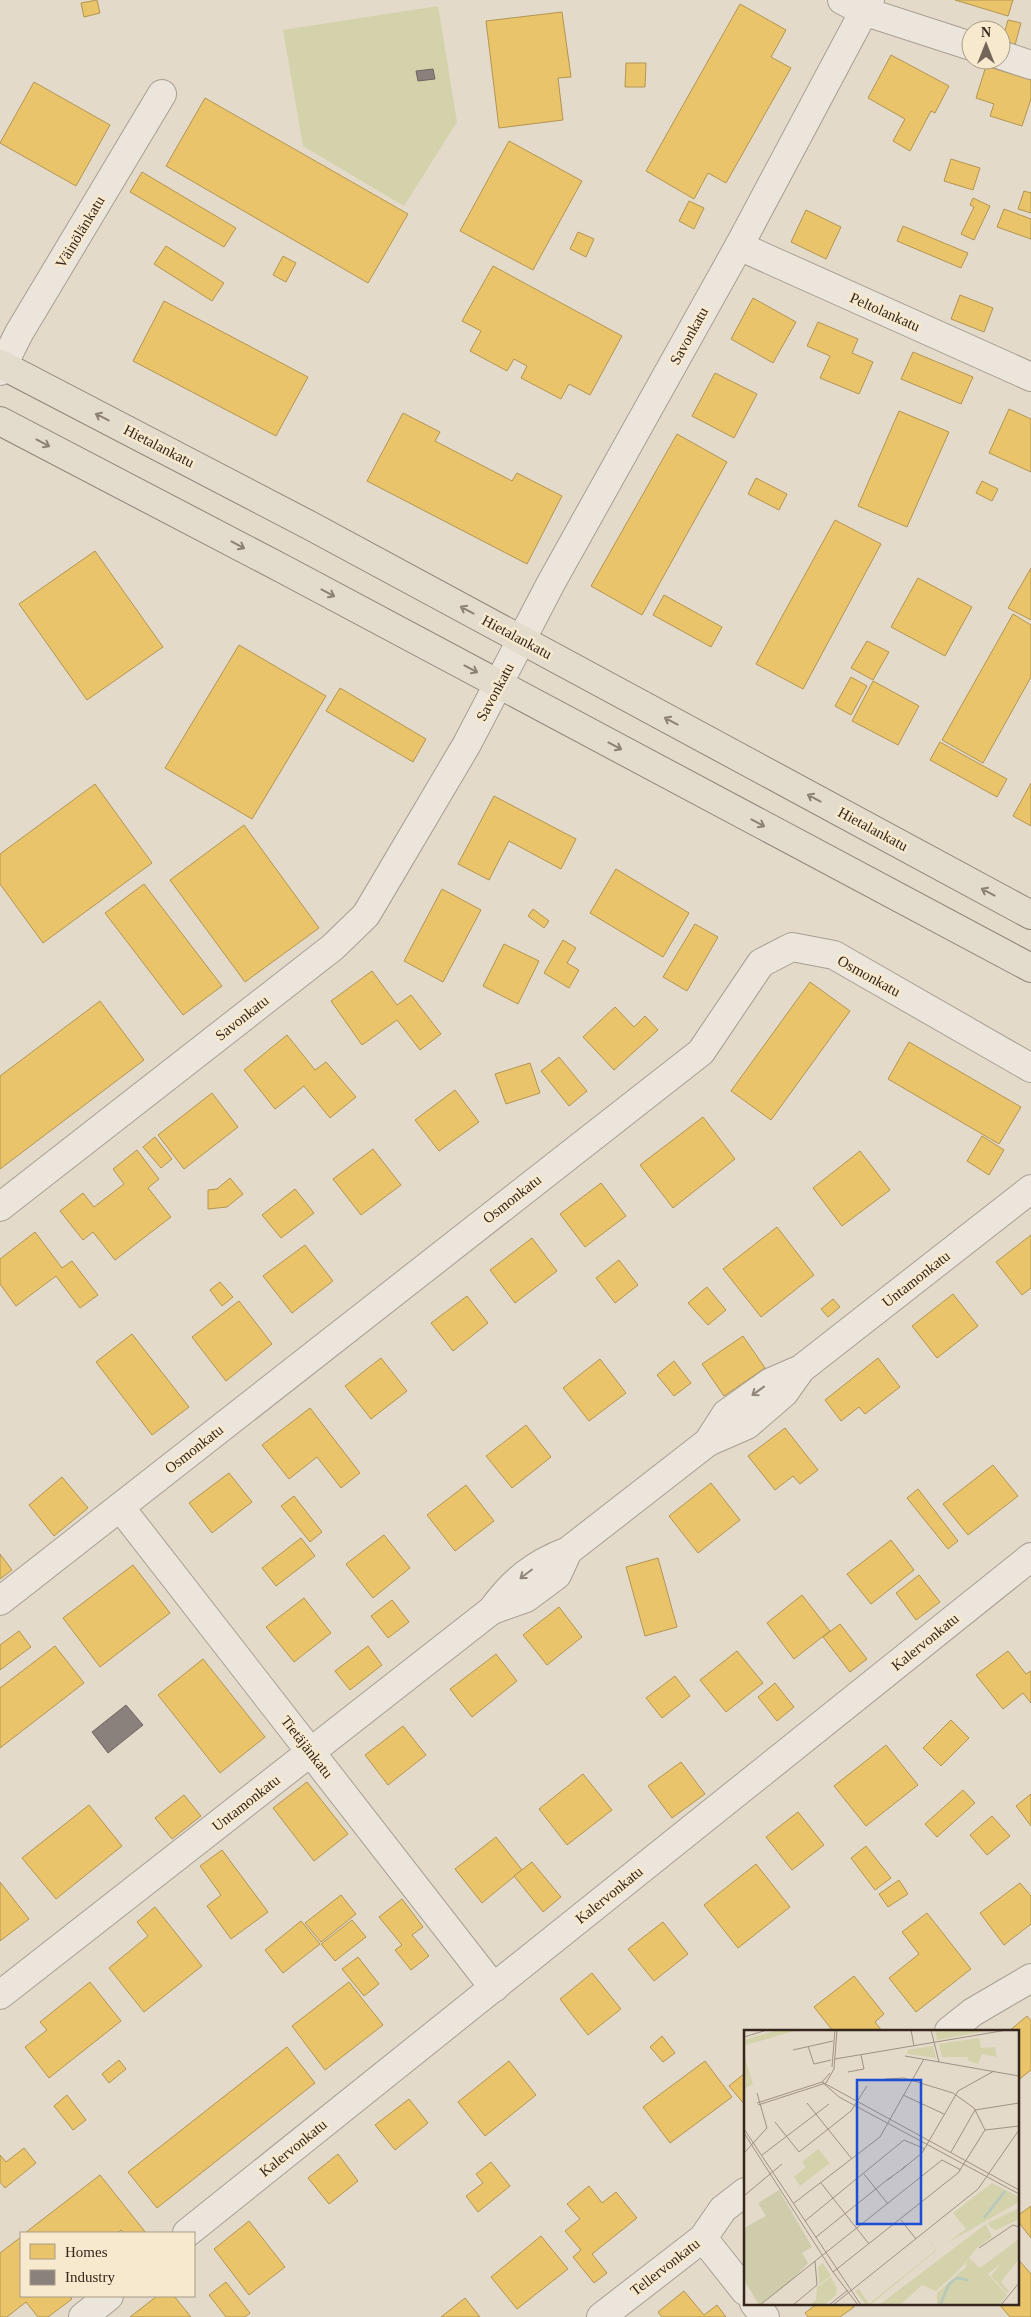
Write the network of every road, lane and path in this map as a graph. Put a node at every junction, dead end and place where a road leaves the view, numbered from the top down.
1 (859, 4) edge
2 (961, 42) edge
3 (1011, 58) edge
4 (1031, 65) edge
5 (162, 94) dead end
6 (739, 246) junction
7 (1, 367) edge
8 (1031, 377) edge
9 (0, 421) edge
10 (523, 640) junction
11 (500, 684) junction
12 (1031, 915) edge
13 (1031, 968) edge
14 (1031, 1068) edge
15 (1031, 1189) edge
16 (0, 1207) edge
17 (120, 1507) junction
18 (1031, 1557) edge
19 (0, 1601) edge
20 (311, 1752) junction
21 (1031, 1978) edge
22 (494, 1988) junction
23 (0, 1995) edge
24 (950, 2030) edge
25 (744, 2193) edge
26 (188, 2232) edge
27 (703, 2238) junction
28 (744, 2290) edge
29 (108, 2297) edge
30 (755, 2304) edge
31 (83, 2317) edge
32 (601, 2317) edge
33 (765, 2317) edge

1 - 2 street
1 - 6 street, Savonkatu
3 - 4 street
5 - 7 street, Väinölänkatu
6 - 8 street, Peltolankatu
6 - 10 street, Savonkatu
10 -> 7 main road, Hietalankatu
9 -> 11 main road
10 - 11 street, Savonkatu
12 -> 10 main road, Hietalankatu
11 -> 13 main road
11 - 16 street, Savonkatu
14 - 17 street, Osmonkatu
15 - 20 street, Untamonkatu
17 - 19 street, Osmonkatu
17 - 20 street, Tietäjänkatu
18 - 22 street, Kalervonkatu
20 - 22 street, Tietäjänkatu
20 - 23 street, Untamonkatu
21 - 24 street
22 - 26 street, Kalervonkatu
25 - 27 street, Tellervonkatu
27 - 28 street
27 - 32 street, Tellervonkatu
29 - 31 street
30 - 33 street

